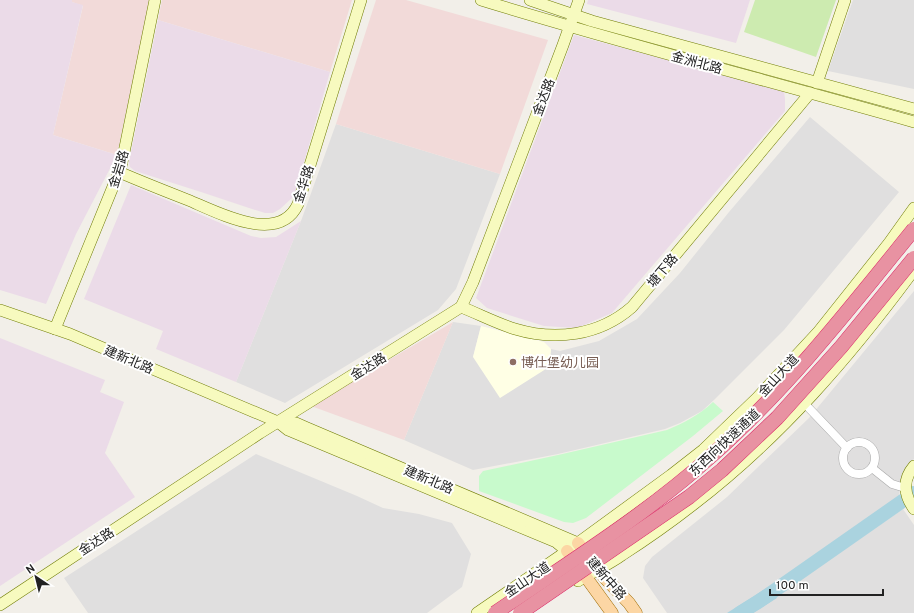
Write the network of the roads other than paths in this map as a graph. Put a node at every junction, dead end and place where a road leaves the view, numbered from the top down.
1 (155, 0) edge
2 (362, 0) edge
3 (481, 0) edge
4 (530, 0) edge
5 (579, 0) edge
6 (845, 0) edge
7 (574, 14) junction
8 (570, 27) junction
9 (817, 83) junction
10 (810, 92) junction
11 (914, 109) edge
12 (914, 122) edge
13 (119, 172) junction
14 (914, 208) edge
15 (914, 229) edge
16 (889, 243) junction
17 (914, 259) edge
18 (914, 270) edge
19 (461, 307) junction
20 (0, 310) edge
21 (55, 329) junction
22 (805, 404) junction
23 (278, 422) junction
24 (847, 448) junction
25 (914, 466) edge
26 (872, 468) junction
27 (906, 489) junction
28 (913, 507) edge
29 (578, 543) junction
30 (567, 551) junction
31 (598, 569) junction
32 (586, 577) junction
33 (0, 605) edge
34 (477, 613) edge
35 (495, 613) edge
36 (520, 613) edge
37 (531, 613) edge
38 (612, 613) edge
39 (636, 613) edge

1 - 13 main road, 金岩路
2 - 13 main road, 金华路
3 - 8 main road, 金洲北路
4 - 7 main road, 金洲北路
5 - 7 main road, 金达路
6 - 9 main road
7 - 8 main road, 金达路
7 - 9 main road, 金洲北路
8 - 10 main road, 金洲北路
8 - 19 main road, 金达路
9 - 11 main road, 金洲北路
10 - 12 main road, 金洲北路
10 - 19 main road, 塘下路
13 - 21 main road, 金岩路
14 - 16 main road, 金山大道
15 - 35 highway, 东西向快速通道, bridge
16 - 17 main road
16 - 29 main road, 金山大道
17 - 36 highway, 东西向快速通道, bridge
18 - 22 main road
19 - 23 main road, 金达路
20 - 21 main road, 建新北路
21 - 23 main road, 建新北路
22 - 24 street
22 - 31 main road
23 - 29 main road, 建新北路
23 - 30 main road, 建新北路
23 - 33 main road, 金达路
24 - 26 street
24 - 26 street
25 - 27 main road
26 - 27 street
27 - 28 main road
29 - 30 main road, 金山大道
29 - 31 main road, 建新中路
30 - 32 main road, 建新中路
30 - 34 main road, 金山大道
31 - 32 main road
31 - 39 main road, 建新中路
32 - 37 main road
32 - 38 main road, 建新中路

